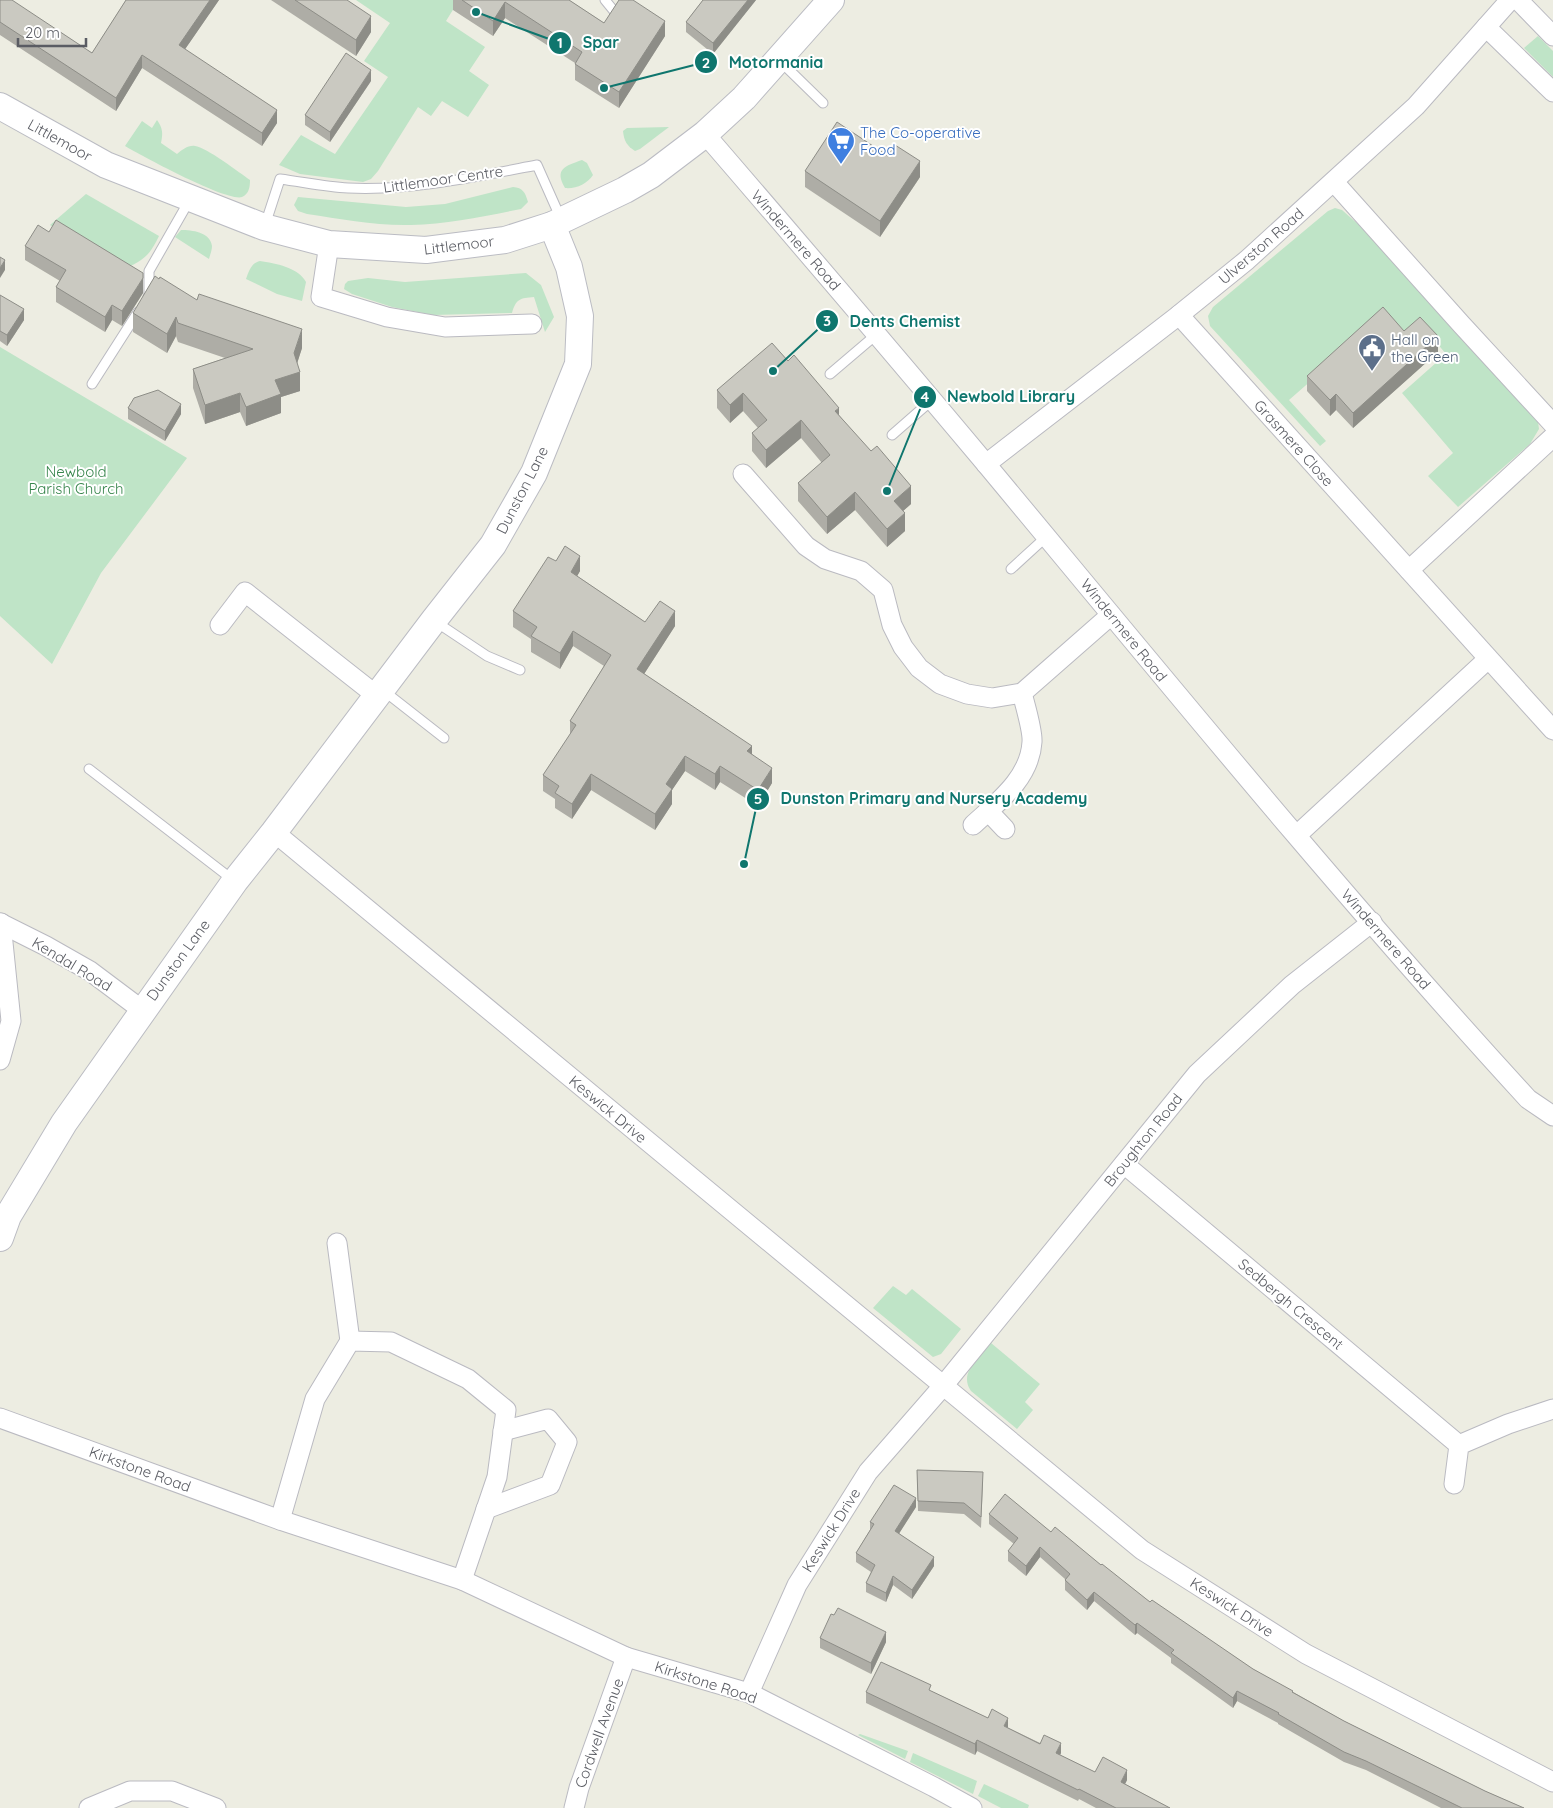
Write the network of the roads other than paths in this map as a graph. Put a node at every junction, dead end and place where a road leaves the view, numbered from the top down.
1 (605, 0) edge
2 (831, 0) edge
3 (1510, 0) edge
4 (1518, 0) edge
5 (614, 11) edge
6 (1486, 27) junction
7 (1553, 36) edge
8 (780, 60) junction
9 (1553, 92) edge
10 (823, 103) dead end
11 (0, 106) edge
12 (704, 134) junction
13 (1334, 182) junction
14 (190, 198) junction
15 (557, 223) junction
16 (264, 228) junction
17 (329, 244) junction
18 (1179, 315) junction
19 (532, 324) dead end
20 (877, 334) junction
21 (830, 374) dead end
22 (92, 384) dead end
23 (932, 400) junction
24 (1553, 424) edge
25 (892, 436) dead end
26 (1553, 437) edge
27 (986, 464) junction
28 (743, 474) dead end
29 (1046, 537) junction
30 (1011, 569) dead end
31 (1409, 570) junction
32 (1111, 614) junction
33 (434, 620) junction
34 (220, 625) dead end
35 (1488, 659) junction
36 (520, 670) dead end
37 (379, 692) junction
38 (1022, 693) junction
39 (1553, 730) edge
40 (444, 738) dead end
41 (89, 769) dead end
42 (988, 811) junction
43 (973, 825) dead end
44 (1005, 829) dead end
45 (274, 832) junction
46 (1297, 835) junction
47 (235, 881) junction
48 (1372, 922) junction
49 (0, 923) edge
50 (142, 1010) junction
51 (0, 1060) edge
52 (1553, 1116) edge
53 (1124, 1164) junction
54 (0, 1238) edge
55 (337, 1243) dead end
56 (350, 1340) junction
57 (943, 1386) junction
58 (1553, 1409) edge
59 (0, 1418) edge
60 (503, 1430) junction
61 (1459, 1445) junction
62 (1454, 1484) dead end
63 (486, 1509) junction
64 (280, 1520) junction
65 (462, 1580) junction
66 (626, 1658) junction
67 (749, 1693) junction
68 (1553, 1782) edge
69 (89, 1808) edge
70 (216, 1808) edge
71 (574, 1808) edge
72 (972, 1808) edge

1 - 5 lane
2 - 8 street, Littlemoor
3 - 6 street, Ulverston Road
4 - 7 street
6 - 9 street
6 - 13 street, Ulverston Road
8 - 10 lane
8 - 12 street, Littlemoor
11 - 14 street, Littlemoor
12 - 15 street, Littlemoor
12 - 20 street, Windermere Road
13 - 18 street, Ulverston Road
13 - 24 street
14 - 16 street, Littlemoor
14 - 22 lane
15 - 16 lane, Littlemoor Centre
15 - 17 street, Littlemoor
15 - 33 street, Dunston Lane
16 - 17 street, Littlemoor
17 - 19 street
18 - 27 street, Ulverston Road
18 - 31 street, Grasmere Close
20 - 21 lane
20 - 23 street, Windermere Road
23 - 25 lane
23 - 27 street, Windermere Road
26 - 31 street
27 - 29 street, Windermere Road
28 - 38 street
29 - 30 lane
29 - 32 street, Windermere Road
31 - 35 street, Grasmere Close
32 - 38 street
32 - 46 street, Windermere Road
33 - 36 lane
33 - 37 street, Dunston Lane
34 - 37 street
35 - 39 street, Grasmere Close
35 - 46 street
37 - 40 lane
37 - 45 street, Dunston Lane
38 - 42 street
41 - 47 lane
42 - 43 street
42 - 44 street
45 - 47 street, Dunston Lane
45 - 57 street, Keswick Drive
46 - 48 street, Windermere Road
47 - 50 street, Dunston Lane
48 - 52 street, Windermere Road
48 - 53 street, Broughton Road
49 - 50 street, Kendal Road
49 - 51 street
50 - 54 street, Dunston Lane
53 - 57 street, Broughton Road
53 - 61 street, Sedbergh Crescent
55 - 56 street
56 - 60 street
56 - 64 street
57 - 67 street, Keswick Drive
57 - 68 street, Keswick Drive
58 - 61 street
59 - 64 street, Kirkstone Road
60 - 63 street
60 - 63 street
61 - 62 street
63 - 65 street
64 - 65 street, Kirkstone Road
65 - 66 street, Kirkstone Road
66 - 67 street, Kirkstone Road
66 - 71 street, Cordwell Avenue
67 - 72 street, Kirkstone Road
69 - 70 street

